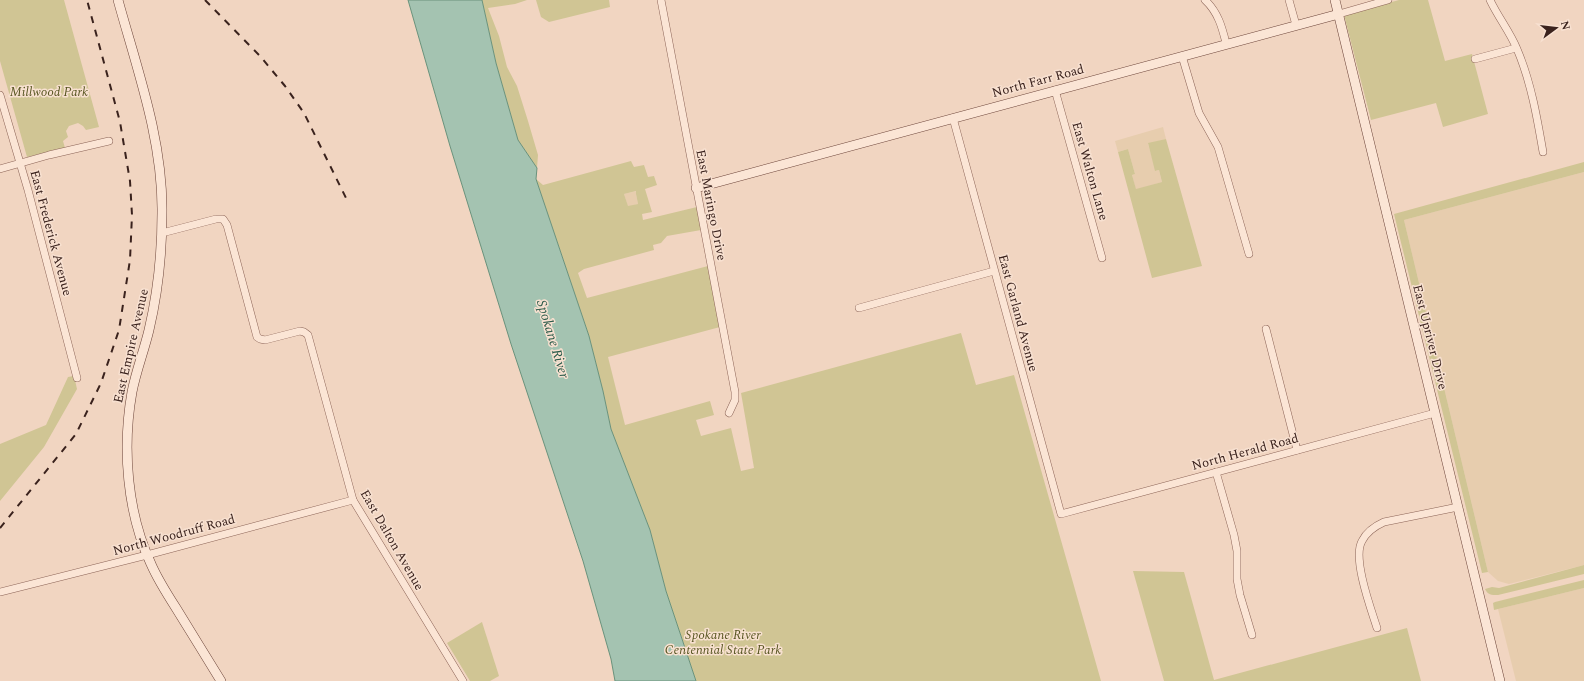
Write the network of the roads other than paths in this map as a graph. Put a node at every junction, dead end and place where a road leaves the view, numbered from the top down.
1 (118, 0) edge
2 (661, 0) edge
3 (1205, 0) edge
4 (1289, 0) edge
5 (1335, 0) edge
6 (1388, 0) edge
7 (1490, 0) edge
8 (1339, 14) junction
9 (1296, 25) junction
10 (1226, 43) junction
11 (1516, 48) junction
12 (1182, 56) junction
13 (1475, 59) dead end
14 (1055, 90) junction
15 (0, 95) edge
16 (953, 118) junction
17 (109, 142) dead end
18 (1543, 152) dead end
19 (19, 164) junction
20 (0, 169) edge
21 (696, 188) junction
22 (162, 233) junction
23 (1249, 254) dead end
24 (1102, 258) dead end
25 (994, 271) junction
26 (859, 308) dead end
27 (1266, 329) dead end
28 (77, 378) dead end
29 (729, 413) dead end
30 (1435, 413) junction
31 (1297, 450) junction
32 (1216, 472) junction
33 (353, 500) junction
34 (1458, 507) junction
35 (1061, 514) joint
36 (147, 555) junction
37 (0, 592) edge
38 (1377, 628) dead end
39 (1252, 635) dead end
40 (221, 681) edge
41 (463, 681) edge
42 (1500, 681) edge

1 - 22 street, East Empire Avenue
2 - 21 street, East Maringo Drive
3 - 10 street
4 - 9 street
5 - 8 street, East Upriver Drive
6 - 8 street, North Farr Road
7 - 11 street
8 - 9 street, North Farr Road
8 - 30 street, East Upriver Drive
9 - 10 street, North Farr Road
10 - 12 street, North Farr Road
11 - 13 street
11 - 18 street
12 - 14 street, North Farr Road
12 - 23 street
14 - 16 street, North Farr Road
14 - 24 street, East Walton Lane
15 - 19 street, East Frederick Avenue
16 - 21 street, North Farr Road
16 - 25 street, East Garland Avenue
17 - 19 street
19 - 20 street
19 - 28 street, East Frederick Avenue
21 - 29 street, East Maringo Drive
22 - 33 street, East Dalton Avenue
22 - 36 street, East Empire Avenue
25 - 26 street
25 - 35 street, East Garland Avenue
27 - 31 street
30 - 31 street, North Herald Road
30 - 34 street, East Upriver Drive
31 - 32 street, North Herald Road
32 - 35 street, North Herald Road
32 - 39 street
33 - 36 street, North Woodruff Road
33 - 41 street, East Dalton Avenue
34 - 38 street
34 - 42 street, East Upriver Drive
36 - 37 street, North Woodruff Road
36 - 40 street, East Empire Avenue

